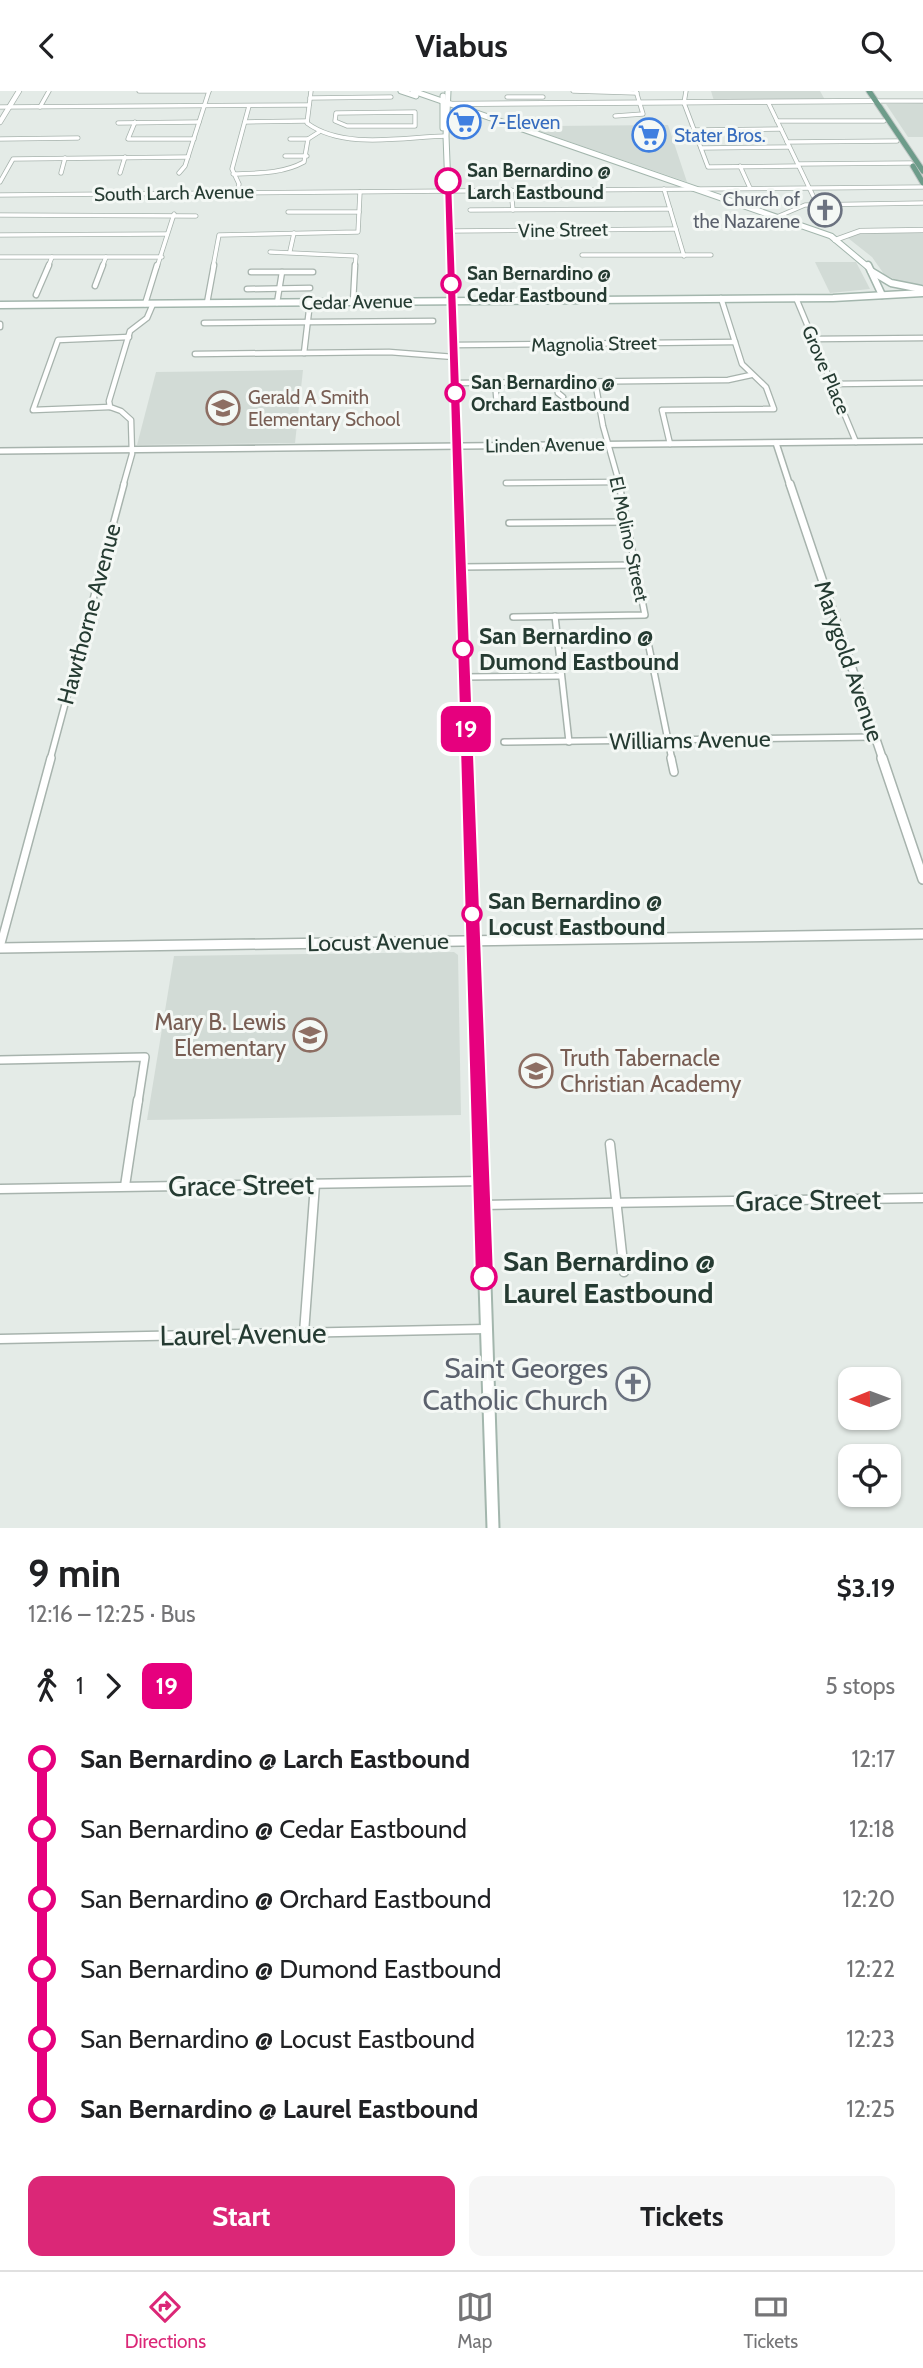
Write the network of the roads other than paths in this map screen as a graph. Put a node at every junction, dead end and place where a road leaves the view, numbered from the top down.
1 (19, 91) edge
2 (49, 91) edge
3 (209, 91) edge
4 (311, 91) edge
5 (356, 91) edge
6 (401, 91) edge
7 (413, 91) edge
8 (524, 91) edge
9 (686, 91) edge
10 (869, 91) edge
11 (139, 92) edge
12 (573, 92) edge
13 (636, 92) edge
14 (391, 97) dead end
15 (507, 97) dead end
16 (524, 97) junction
17 (543, 97) dead end
18 (310, 98) junction
19 (355, 98) junction
20 (446, 101) edge
21 (875, 101) junction
22 (923, 101) edge
23 (768, 102) junction
24 (640, 103) junction
25 (684, 103) junction
26 (525, 104) junction
27 (309, 105) junction
28 (204, 106) junction
29 (248, 106) junction
30 (0, 107) edge
31 (9, 107) junction
32 (40, 107) junction
33 (615, 116) dead end
34 (307, 121) junction
35 (777, 121) junction
36 (884, 121) junction
37 (0, 122) edge
38 (199, 122) junction
39 (245, 122) junction
40 (118, 123) dead end
41 (135, 123) junction
42 (383, 126) junction
43 (781, 129) junction
44 (695, 130) junction
45 (319, 132) junction
46 (526, 134) junction
47 (383, 136) junction
48 (446, 136) junction
49 (78, 138) dead end
50 (0, 139) edge
51 (194, 139) junction
52 (290, 139) dead end
53 (308, 139) junction
54 (550, 139) junction
55 (897, 141) junction
56 (788, 145) junction
57 (701, 148) junction
58 (285, 156) dead end
59 (307, 156) junction
60 (125, 157) junction
61 (188, 157) junction
62 (598, 157) junction
63 (65, 158) junction
64 (911, 163) junction
65 (798, 165) junction
66 (740, 166) junction
67 (923, 171) edge
68 (61, 173) dead end
69 (120, 173) dead end
70 (179, 173) dead end
71 (233, 174) junction
72 (0, 182) edge
73 (923, 185) edge
74 (750, 188) junction
75 (809, 188) junction
76 (664, 189) junction
77 (684, 189) junction
78 (696, 189) junction
79 (511, 190) junction
80 (449, 191) junction
81 (360, 192) junction
82 (237, 193) junction
83 (0, 195) edge
84 (923, 203) edge
85 (817, 204) junction
86 (670, 209) junction
87 (470, 210) dead end
88 (513, 210) junction
89 (288, 212) dead end
90 (359, 212) junction
91 (174, 214) junction
92 (0, 215) edge
93 (196, 216) dead end
94 (775, 218) junction
95 (676, 229) junction
96 (923, 230) edge
97 (450, 231) junction
98 (505, 231) junction
99 (294, 233) junction
100 (0, 235) edge
101 (167, 235) junction
102 (835, 240) junction
103 (506, 241) dead end
104 (290, 251) junction
105 (270, 252) dead end
106 (582, 255) dead end
107 (684, 255) junction
108 (711, 255) dead end
109 (0, 257) edge
110 (52, 257) junction
111 (106, 257) junction
112 (162, 257) junction
113 (870, 270) junction
114 (251, 272) dead end
115 (282, 272) junction
116 (313, 272) dead end
117 (95, 286) dead end
118 (310, 288) dead end
119 (247, 289) dead end
120 (279, 289) junction
121 (922, 291) edge
122 (36, 295) dead end
123 (882, 295) junction
124 (721, 298) junction
125 (796, 298) junction
126 (452, 301) junction
127 (310, 302) junction
128 (353, 302) junction
129 (207, 303) junction
130 (277, 303) junction
131 (149, 304) junction
132 (0, 305) edge
133 (433, 321) dead end
134 (308, 322) junction
135 (204, 323) dead end
136 (129, 337) junction
137 (923, 338) edge
138 (814, 339) junction
139 (735, 342) junction
140 (453, 345) junction
141 (304, 353) junction
142 (195, 355) dead end
143 (454, 357) junction
144 (751, 375) junction
145 (556, 381) junction
146 (595, 381) junction
147 (495, 382) junction
148 (454, 383) junction
149 (923, 383) edge
150 (832, 384) junction
151 (563, 397) dead end
152 (110, 407) junction
153 (503, 409) dead end
154 (923, 441) edge
155 (856, 442) junction
156 (776, 443) junction
157 (670, 444) junction
158 (609, 445) junction
159 (457, 446) junction
160 (130, 450) junction
161 (0, 451) edge
162 (619, 482) junction
163 (506, 483) dead end
164 (628, 522) junction
165 (509, 523) dead end
166 (636, 565) junction
167 (460, 567) junction
168 (555, 616) junction
169 (513, 617) dead end
170 (649, 647) dead end
171 (562, 676) junction
172 (464, 677) junction
173 (875, 737) junction
174 (668, 740) junction
175 (569, 742) junction
176 (504, 743) dead end
177 (674, 772) dead end
178 (923, 879) edge
179 (923, 934) edge
180 (474, 940) junction
181 (0, 947) edge
182 (0, 1059) edge
183 (610, 1145) dead end
184 (482, 1181) junction
185 (315, 1184) junction
186 (125, 1186) junction
187 (0, 1189) edge
188 (923, 1198) edge
189 (615, 1204) junction
190 (482, 1205) junction
191 (624, 1272) dead end
192 (486, 1329) junction
193 (304, 1332) junction
194 (0, 1339) edge
195 (493, 1528) edge

1 - 31 street
2 - 32 street
3 - 11 street
3 - 28 street
4 - 18 street
5 - 19 street
6 - 20 main road
7 - 20 main road
8 - 16 street
9 - 25 street
10 - 21 main road
12 - 13 street
13 - 24 street
14 - 19 street
15 - 16 street
16 - 17 street
16 - 26 street
18 - 19 street
18 - 27 street
20 - 26 street
20 - 46 main road
20 - 48 main road
20 - 48 main road
20 - 54 main road
21 - 22 street
21 - 23 street
21 - 36 main road
21 - 67 main road
23 - 25 street
23 - 35 street
24 - 25 street
24 - 26 street
24 - 33 street
25 - 44 street
27 - 29 street
27 - 34 street
28 - 29 street
28 - 32 street
28 - 38 street
29 - 39 street
30 - 31 street
31 - 32 street
31 - 37 street
34 - 39 street
34 - 45 street
35 - 36 street
35 - 43 street
36 - 55 main road
38 - 41 street
38 - 51 street
39 - 71 street
40 - 41 street
41 - 51 street
42 - 42 street
42 - 47 street
43 - 44 street
43 - 56 street
44 - 57 street
45 - 47 street
45 - 53 street
46 - 54 main road
46 - 62 main road
47 - 48 street
48 - 80 main road
49 - 50 street
51 - 61 street
52 - 53 street
53 - 59 street
54 - 62 main road
55 - 56 street
55 - 64 main road
56 - 57 street
56 - 65 street
57 - 66 street
58 - 59 street
59 - 71 street
60 - 61 street
60 - 63 street
60 - 69 street
61 - 70 street
62 - 77 main road
62 - 78 main road
63 - 68 street
63 - 72 street
64 - 65 street
64 - 73 main road
65 - 66 street
65 - 75 street
66 - 74 street
71 - 82 street
73 - 75 street, South Larch Avenue
74 - 75 street, South Larch Avenue
74 - 78 street, South Larch Avenue
75 - 85 street
76 - 77 street, South Larch Avenue
76 - 79 street, South Larch Avenue
76 - 86 street
77 - 78 street, South Larch Avenue
77 - 94 main road
78 - 94 main road
79 - 80 street, South Larch Avenue
79 - 88 street
80 - 81 street, South Larch Avenue
80 - 97 main road
81 - 82 street, South Larch Avenue
81 - 90 street
82 - 83 street, South Larch Avenue
84 - 85 street
85 - 94 street
86 - 88 street
86 - 95 street
87 - 88 street
89 - 90 street
90 - 99 street
91 - 92 street
91 - 93 street
91 - 101 street
94 - 102 main road
95 - 98 street, Vine Street
95 - 107 street
96 - 102 street
97 - 98 street, Vine Street
97 - 126 main road
98 - 103 street
99 - 104 street
99 - 129 street
100 - 101 street
101 - 112 street
102 - 113 main road
104 - 105 street
104 - 128 street
106 - 107 street
107 - 108 street
109 - 110 street
110 - 111 street
110 - 122 street
111 - 112 street
111 - 117 street
112 - 131 street
113 - 121 main road
113 - 123 main road
114 - 115 street
115 - 116 street
115 - 120 street
118 - 120 street
119 - 120 street
120 - 130 street
121 - 123 main road, Cedar Avenue
123 - 125 main road, Cedar Avenue
124 - 125 main road, Cedar Avenue
124 - 126 main road, Cedar Avenue
124 - 139 street
125 - 138 street, Grove Place
126 - 128 main road, Cedar Avenue
126 - 140 main road
127 - 128 main road, Cedar Avenue
127 - 130 main road, Cedar Avenue
127 - 134 street
129 - 130 main road, Cedar Avenue
129 - 131 main road, Cedar Avenue
131 - 132 main road, Cedar Avenue
131 - 136 street
133 - 134 street
134 - 135 street
134 - 141 street
136 - 152 street
136 - 152 street
137 - 138 street
138 - 150 street, Grove Place
139 - 140 street, Magnolia Street
139 - 144 street
140 - 143 main road
141 - 142 street
141 - 143 street
143 - 148 main road
144 - 146 street
144 - 157 street
145 - 146 street
145 - 147 street
145 - 151 street
146 - 158 street, El Molino Street
147 - 148 street
147 - 153 street
148 - 159 main road
149 - 150 street
150 - 155 street, Grove Place
152 - 160 street, Hawthorne Avenue
154 - 155 street, Linden Avenue
155 - 156 street, Linden Avenue
156 - 157 street, Linden Avenue
156 - 173 street, Marygold Avenue
157 - 158 street, Linden Avenue
158 - 159 street, Linden Avenue
158 - 162 street, El Molino Street
159 - 160 street, Linden Avenue
159 - 167 main road
160 - 161 street, Linden Avenue
160 - 181 street, Hawthorne Avenue
162 - 163 street
162 - 164 street, El Molino Street
164 - 165 street
164 - 166 street, El Molino Street
166 - 167 street
166 - 168 street, El Molino Street
167 - 172 main road
168 - 169 street
168 - 171 street
170 - 174 street
171 - 172 street
171 - 175 street
172 - 180 main road
173 - 174 street, Williams Avenue
173 - 178 street, Marygold Avenue
174 - 175 street, Williams Avenue
174 - 177 street
175 - 176 street, Williams Avenue
179 - 180 street, Locust Avenue
180 - 181 street, Locust Avenue
180 - 184 main road
182 - 186 street
183 - 189 street
184 - 185 street, Grace Street
184 - 190 main road
185 - 186 street, Grace Street
185 - 193 street
186 - 187 street, Grace Street
188 - 189 street, Grace Street
189 - 190 street, Grace Street
189 - 191 street
190 - 192 main road
192 - 193 street, Laurel Avenue
192 - 195 main road
193 - 194 street, Laurel Avenue

